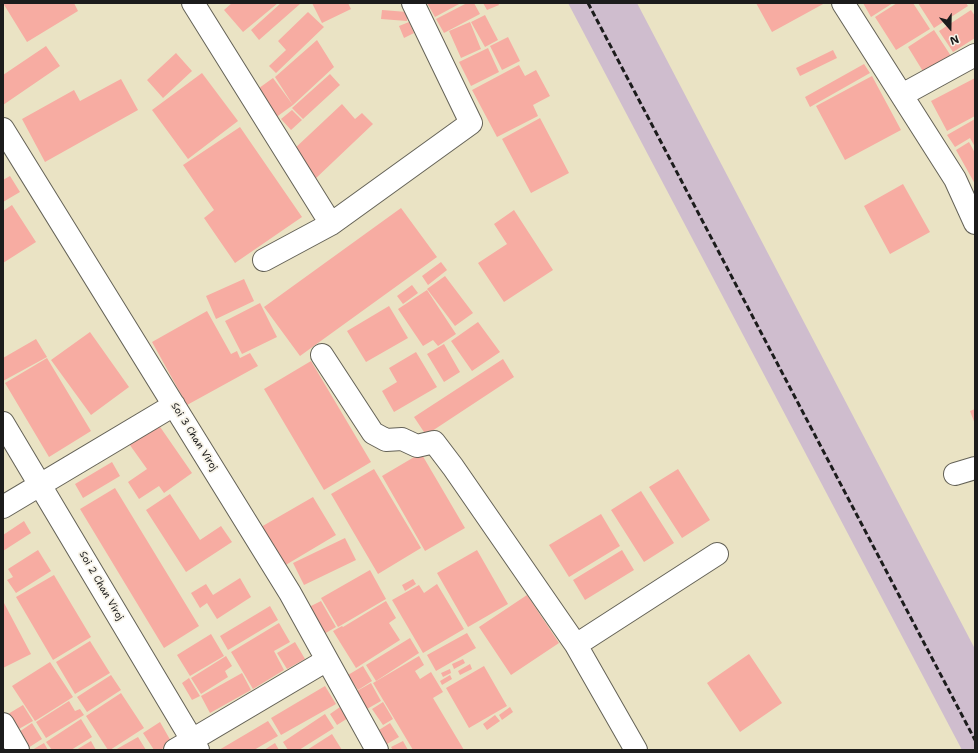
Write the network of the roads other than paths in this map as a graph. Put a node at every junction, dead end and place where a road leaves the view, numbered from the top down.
1 (193, 3) edge
2 (413, 3) edge
3 (843, 3) edge
4 (975, 55) edge
5 (902, 95) junction
6 (3, 129) edge
7 (974, 220) edge
8 (331, 224) junction
9 (264, 260) dead end
10 (322, 355) dead end
11 (174, 405) junction
12 (3, 423) edge
13 (41, 485) junction
14 (3, 507) edge
15 (717, 554) dead end
16 (576, 645) junction
17 (327, 660) junction
18 (3, 724) edge
19 (188, 747) edge
20 (18, 750) edge
21 (377, 750) edge
22 (636, 750) edge

1 - 8 street
2 - 8 street
3 - 5 street
4 - 5 street
5 - 7 street
6 - 11 street, Soi 3 Chan Viroj
8 - 9 street
10 - 16 street
11 - 13 street
11 - 17 street, Soi 3 Chan Viroj
12 - 13 street, Soi 2 Chan Viroj
13 - 14 street
13 - 19 street, Soi 2 Chan Viroj
15 - 16 street
16 - 22 street
17 - 19 street
17 - 21 street, Soi 3 Chan Viroj
18 - 20 street

